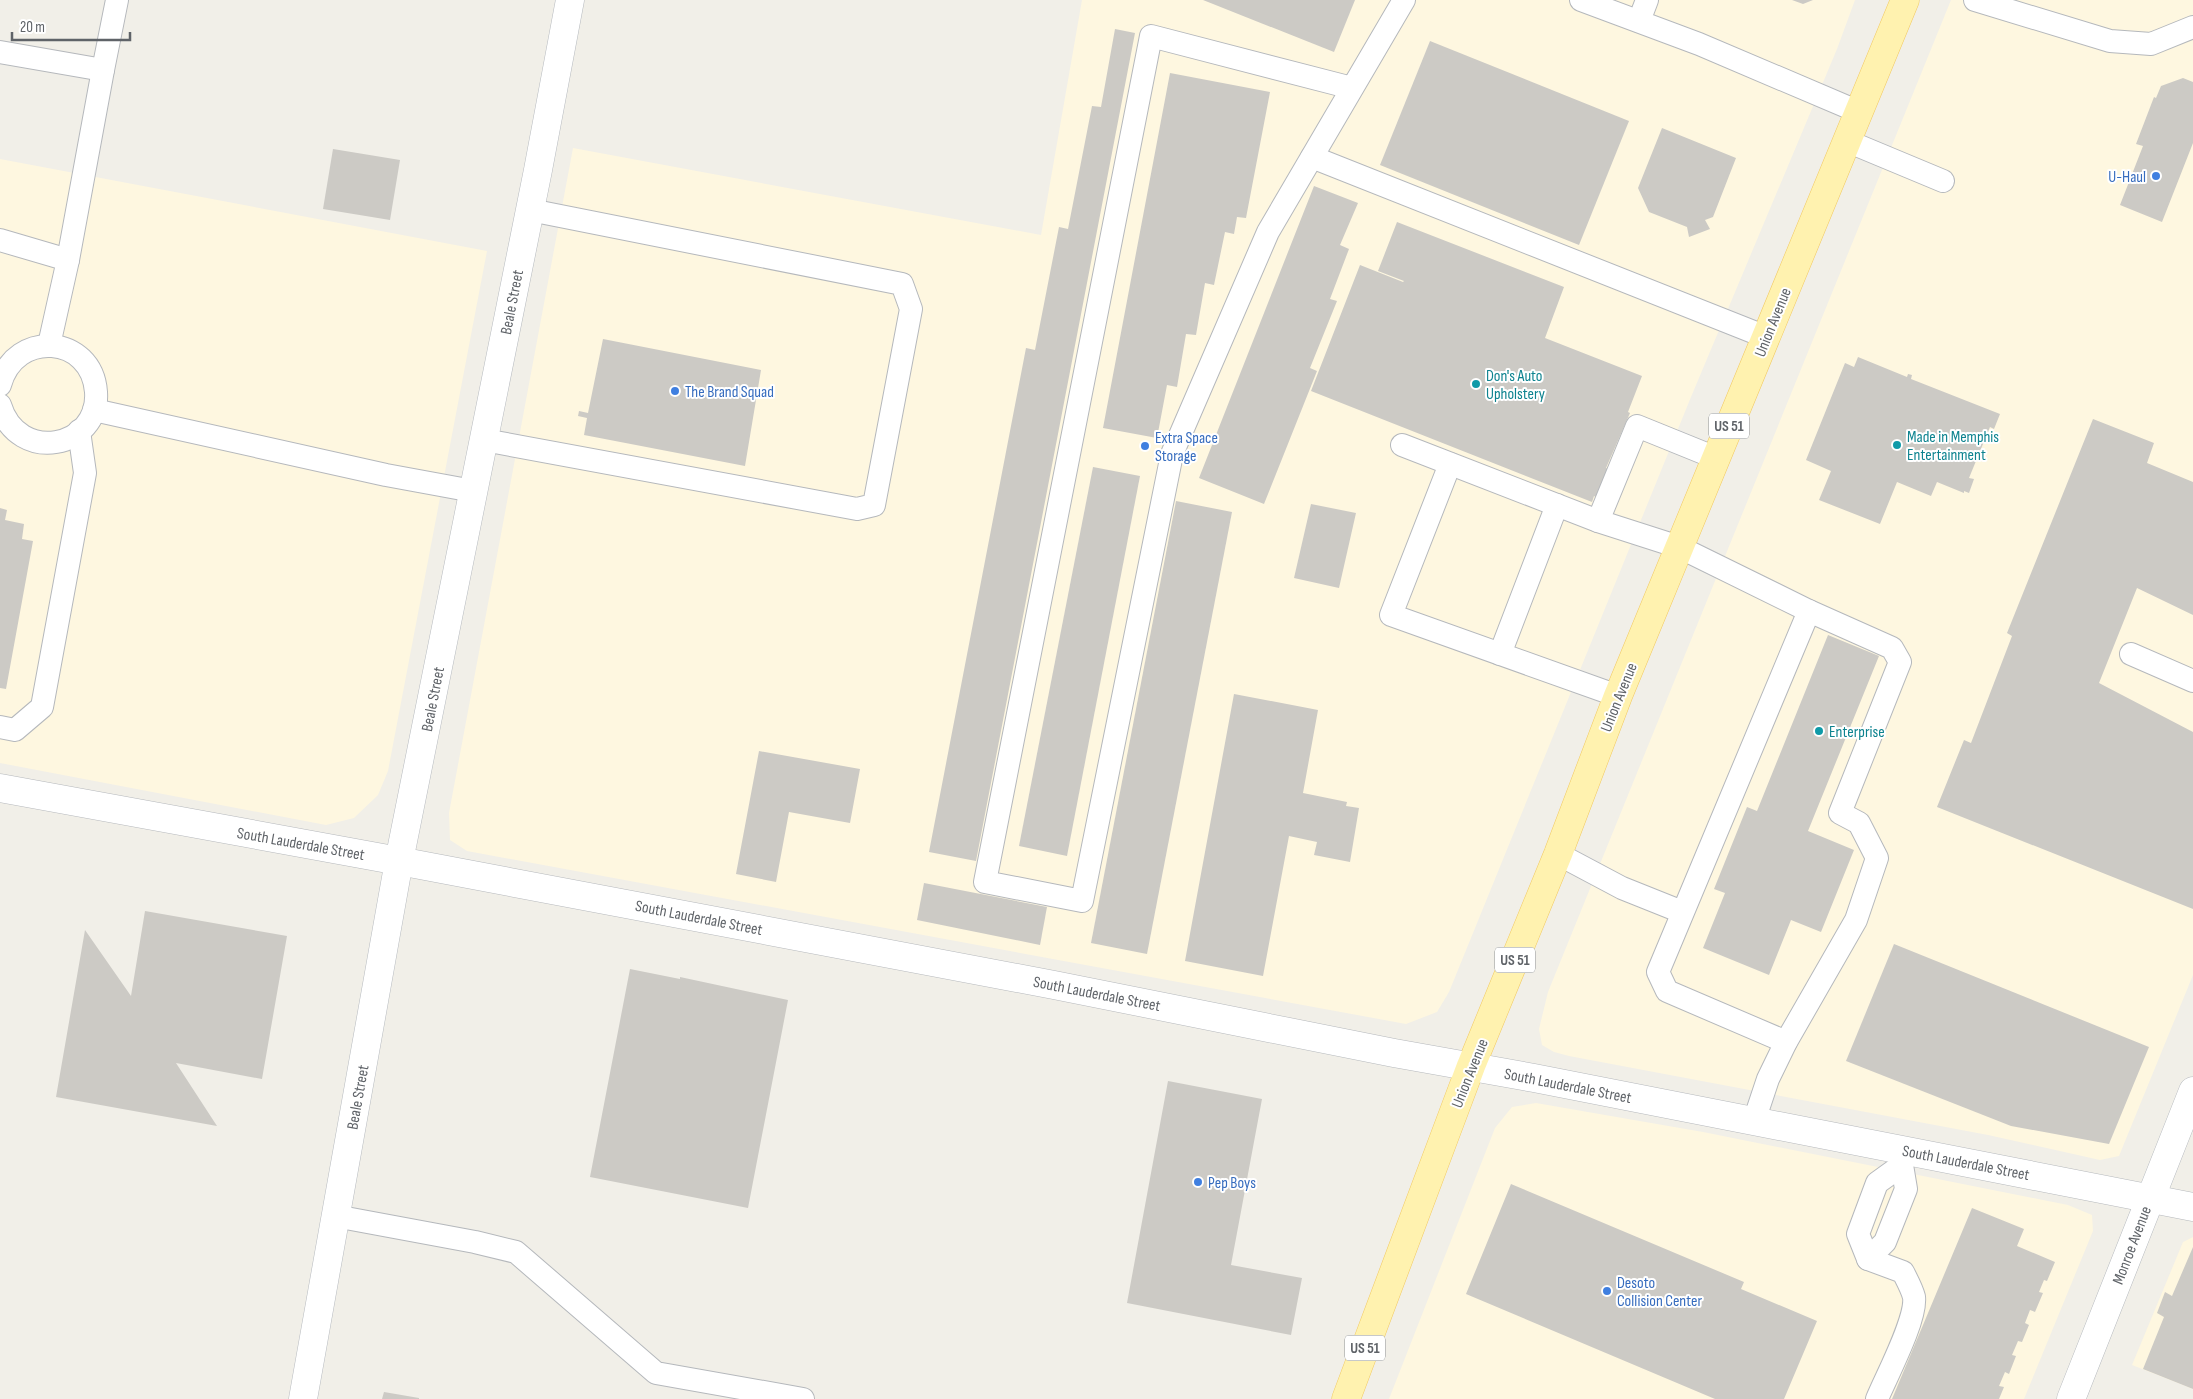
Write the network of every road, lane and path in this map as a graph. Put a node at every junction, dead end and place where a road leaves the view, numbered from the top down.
1 (117, 0) edge
2 (570, 0) edge
3 (1404, 0) edge
4 (1580, 0) edge
5 (1647, 0) edge
6 (1905, 0) edge
7 (1975, 0) edge
8 (1639, 21) junction
9 (2193, 27) edge
10 (0, 52) edge
11 (102, 70) junction
12 (1352, 88) junction
13 (1859, 112) junction
14 (1847, 141) junction
15 (1312, 157) junction
16 (1943, 181) dead end
17 (530, 210) junction
18 (0, 240) edge
19 (68, 260) junction
20 (1766, 337) junction
21 (49, 345) junction
22 (0, 385) edge
23 (0, 405) edge
24 (94, 410) junction
25 (79, 431) junction
26 (484, 440) junction
27 (1402, 445) dead end
28 (1716, 458) junction
29 (1450, 464) junction
30 (473, 491) junction
31 (1557, 505) junction
32 (1598, 521) junction
33 (1679, 547) junction
34 (1809, 611) junction
35 (1500, 654) junction
36 (2131, 654) dead end
37 (2193, 681) edge
38 (1618, 696) junction
39 (0, 727) edge
40 (0, 788) edge
41 (1558, 854) junction
42 (399, 860) junction
43 (1682, 912) junction
44 (1786, 1042) junction
45 (1471, 1066) junction
46 (2193, 1091) edge
47 (1754, 1121) junction
48 (1904, 1158) junction
49 (2149, 1199) junction
50 (2193, 1207) edge
51 (335, 1216) junction
52 (303, 1399) edge
53 (803, 1399) edge
54 (1346, 1399) edge
55 (1877, 1399) edge
56 (2071, 1399) edge

1 - 11 lane
2 - 17 street, Beale Street
3 - 12 lane
4 - 8 lane
5 - 8 lane
6 - 13 main road, Union Avenue / US 51
7 - 9 lane
8 - 13 lane
10 - 11 lane
11 - 19 lane
12 - 15 lane
12 - 15 lane
13 - 14 main road, Union Avenue / US 51
14 - 16 lane
14 - 20 main road, Union Avenue / US 51
15 - 20 lane
17 - 26 street, Beale Street
17 - 26 lane
18 - 19 lane
19 - 21 lane
20 - 28 main road, Union Avenue / US 51
21 - 22 lane
21 - 24 lane
23 - 25 lane
24 - 25 lane
24 - 30 lane
25 - 39 lane
26 - 30 street, Beale Street
27 - 29 lane
28 - 32 lane
28 - 33 main road, Union Avenue / US 51
29 - 31 lane
29 - 35 lane
30 - 42 street, Beale Street
31 - 32 lane
31 - 35 lane
32 - 33 lane
33 - 34 lane
33 - 38 main road, Union Avenue / US 51
34 - 43 lane
34 - 44 lane
35 - 38 lane
36 - 37 lane
38 - 41 main road, Union Avenue / US 51
40 - 42 street, South Lauderdale Street
41 - 43 lane
41 - 45 main road, Union Avenue / US 51
42 - 45 street, South Lauderdale Street
42 - 51 street, Beale Street
43 - 44 lane
44 - 47 lane
45 - 47 street, South Lauderdale Street
45 - 54 main road, Union Avenue / US 51
46 - 49 street, Monroe Avenue
47 - 48 street, South Lauderdale Street
48 - 49 street, South Lauderdale Street
48 - 55 lane
49 - 50 street, South Lauderdale Street
49 - 56 street, Monroe Avenue
51 - 52 street, Beale Street
51 - 53 lane

